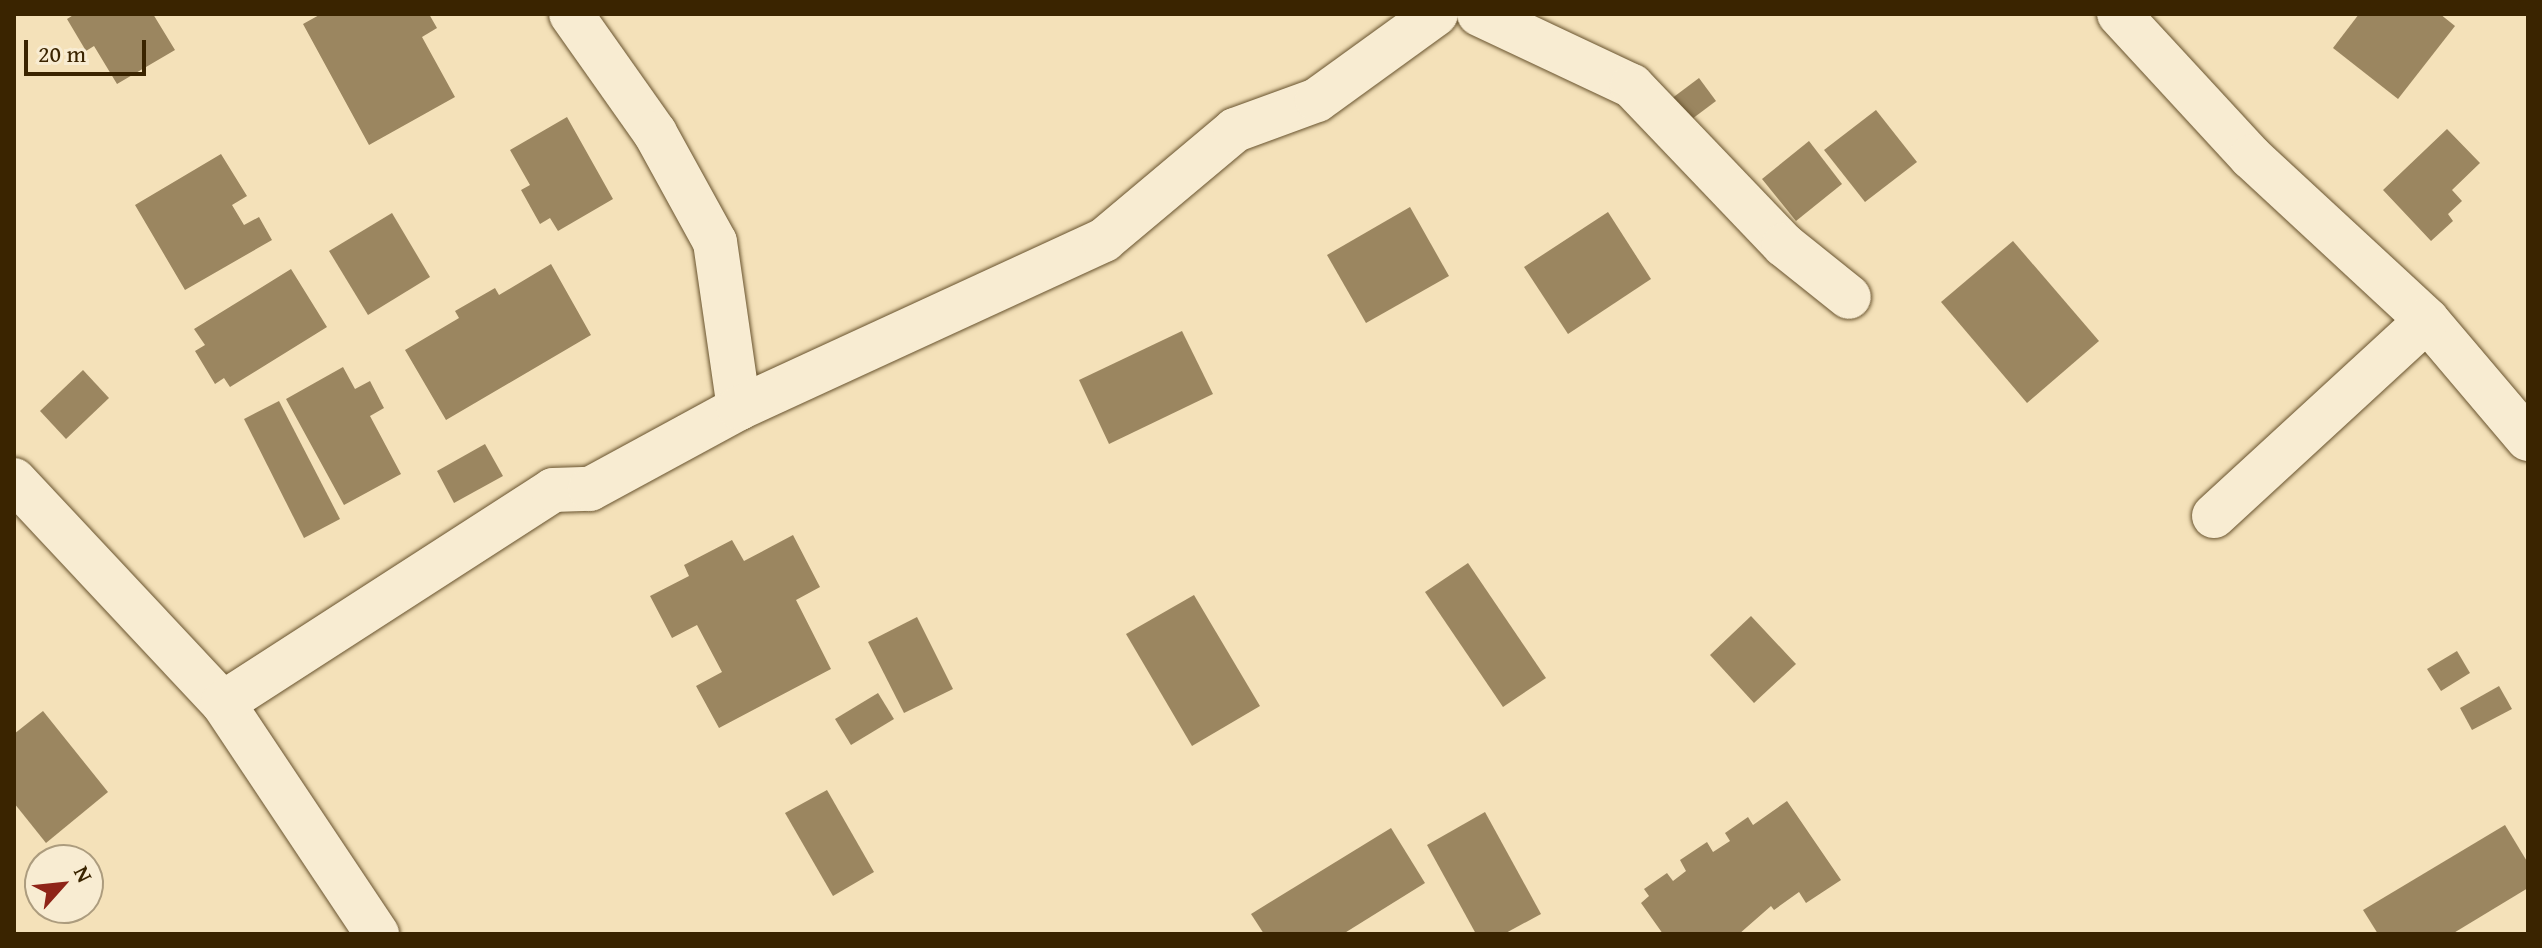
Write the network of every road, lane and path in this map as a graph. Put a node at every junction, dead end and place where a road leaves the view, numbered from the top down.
1 (571, 14) edge
2 (1436, 14) edge
3 (1479, 14) edge
4 (2119, 14) edge
5 (1849, 297) dead end
6 (2427, 320) junction
7 (739, 408) junction
8 (2528, 439) edge
9 (14, 480) edge
10 (2214, 516) dead end
11 (223, 703) junction
12 (377, 934) edge

1 - 7 street
2 - 7 street
3 - 5 street
4 - 6 street
6 - 8 street
6 - 10 street
7 - 11 street
9 - 11 street
11 - 12 street

